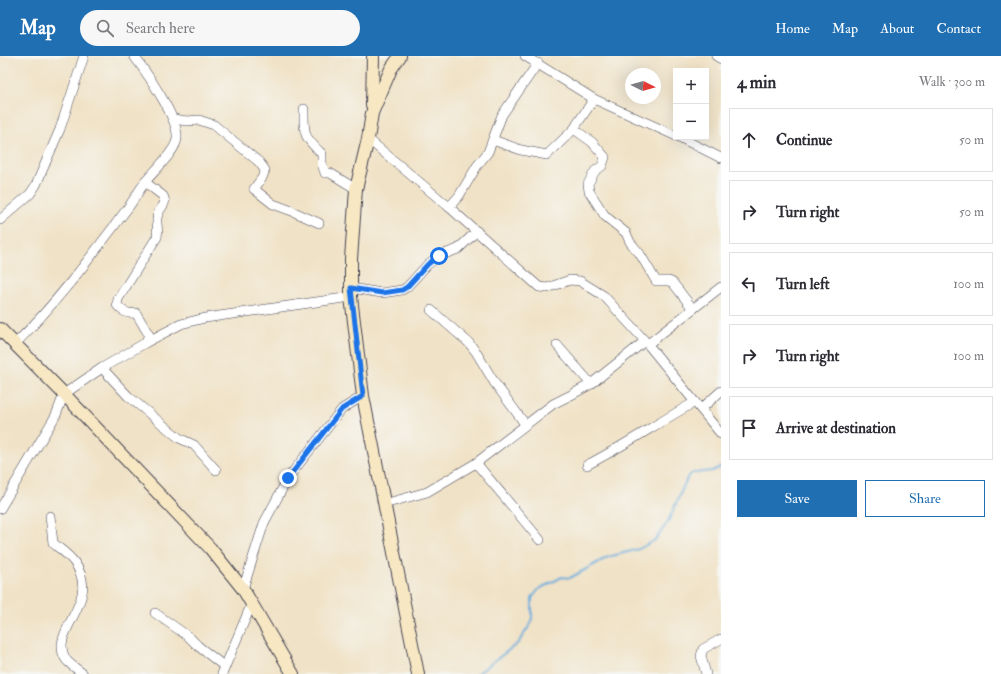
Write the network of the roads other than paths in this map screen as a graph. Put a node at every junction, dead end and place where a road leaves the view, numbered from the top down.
1 (84, 56) edge
2 (134, 56) edge
3 (373, 56) edge
4 (400, 56) edge
5 (525, 56) edge
6 (716, 56) edge
7 (721, 59) edge
8 (538, 63) junction
9 (594, 99) junction
10 (304, 109) dead end
11 (372, 113) junction
12 (173, 119) junction
13 (575, 128) junction
14 (673, 134) edge
15 (368, 139) junction
16 (493, 140) junction
17 (685, 140) edge
18 (721, 158) edge
19 (145, 182) junction
20 (356, 189) junction
21 (449, 207) junction
22 (0, 220) edge
23 (318, 223) dead end
24 (477, 232) junction
25 (721, 287) edge
26 (351, 292) junction
27 (693, 309) junction
28 (431, 310) dead end
29 (0, 329) edge
30 (646, 342) junction
31 (145, 343) junction
32 (15, 344) junction
33 (557, 345) dead end
34 (102, 368) junction
35 (591, 384) junction
36 (721, 391) edge
37 (64, 394) junction
38 (363, 396) junction
39 (698, 405) junction
40 (525, 424) junction
41 (721, 434) edge
42 (476, 463) junction
43 (587, 465) dead end
44 (216, 470) dead end
45 (384, 504) junction
46 (0, 509) edge
47 (50, 516) dead end
48 (540, 540) dead end
49 (243, 589) junction
50 (252, 603) junction
51 (155, 613) dead end
52 (721, 639) edge
53 (224, 671) edge
54 (83, 674) edge
55 (293, 674) edge
56 (418, 674) edge
57 (706, 674) edge

1 - 22 street
2 - 12 street
3 - 11 main road
4 - 11 main road
5 - 8 street
6 - 7 street
8 - 9 street
8 - 16 street
9 - 13 street
9 - 14 street
10 - 20 street
11 - 15 main road
12 - 19 street
12 - 23 street
13 - 16 street
13 - 27 street
15 - 20 main road
15 - 21 street
16 - 21 street
17 - 18 street
19 - 31 street
19 - 32 street
20 - 26 main road
21 - 24 street
24 - 26 street
24 - 30 street
25 - 27 street
26 - 31 street
26 - 38 main road
27 - 30 street
28 - 40 street
29 - 32 main road
30 - 35 street
30 - 39 street
31 - 34 street
32 - 37 main road
33 - 35 street
34 - 37 street
34 - 44 street
35 - 40 street
36 - 39 street
37 - 46 street
37 - 49 main road
38 - 45 main road
38 - 49 street
39 - 41 street
39 - 43 street
40 - 42 street
42 - 45 street
42 - 48 street
45 - 56 main road
47 - 54 street
49 - 50 main road
50 - 53 street
50 - 55 main road
51 - 53 street
52 - 57 street

